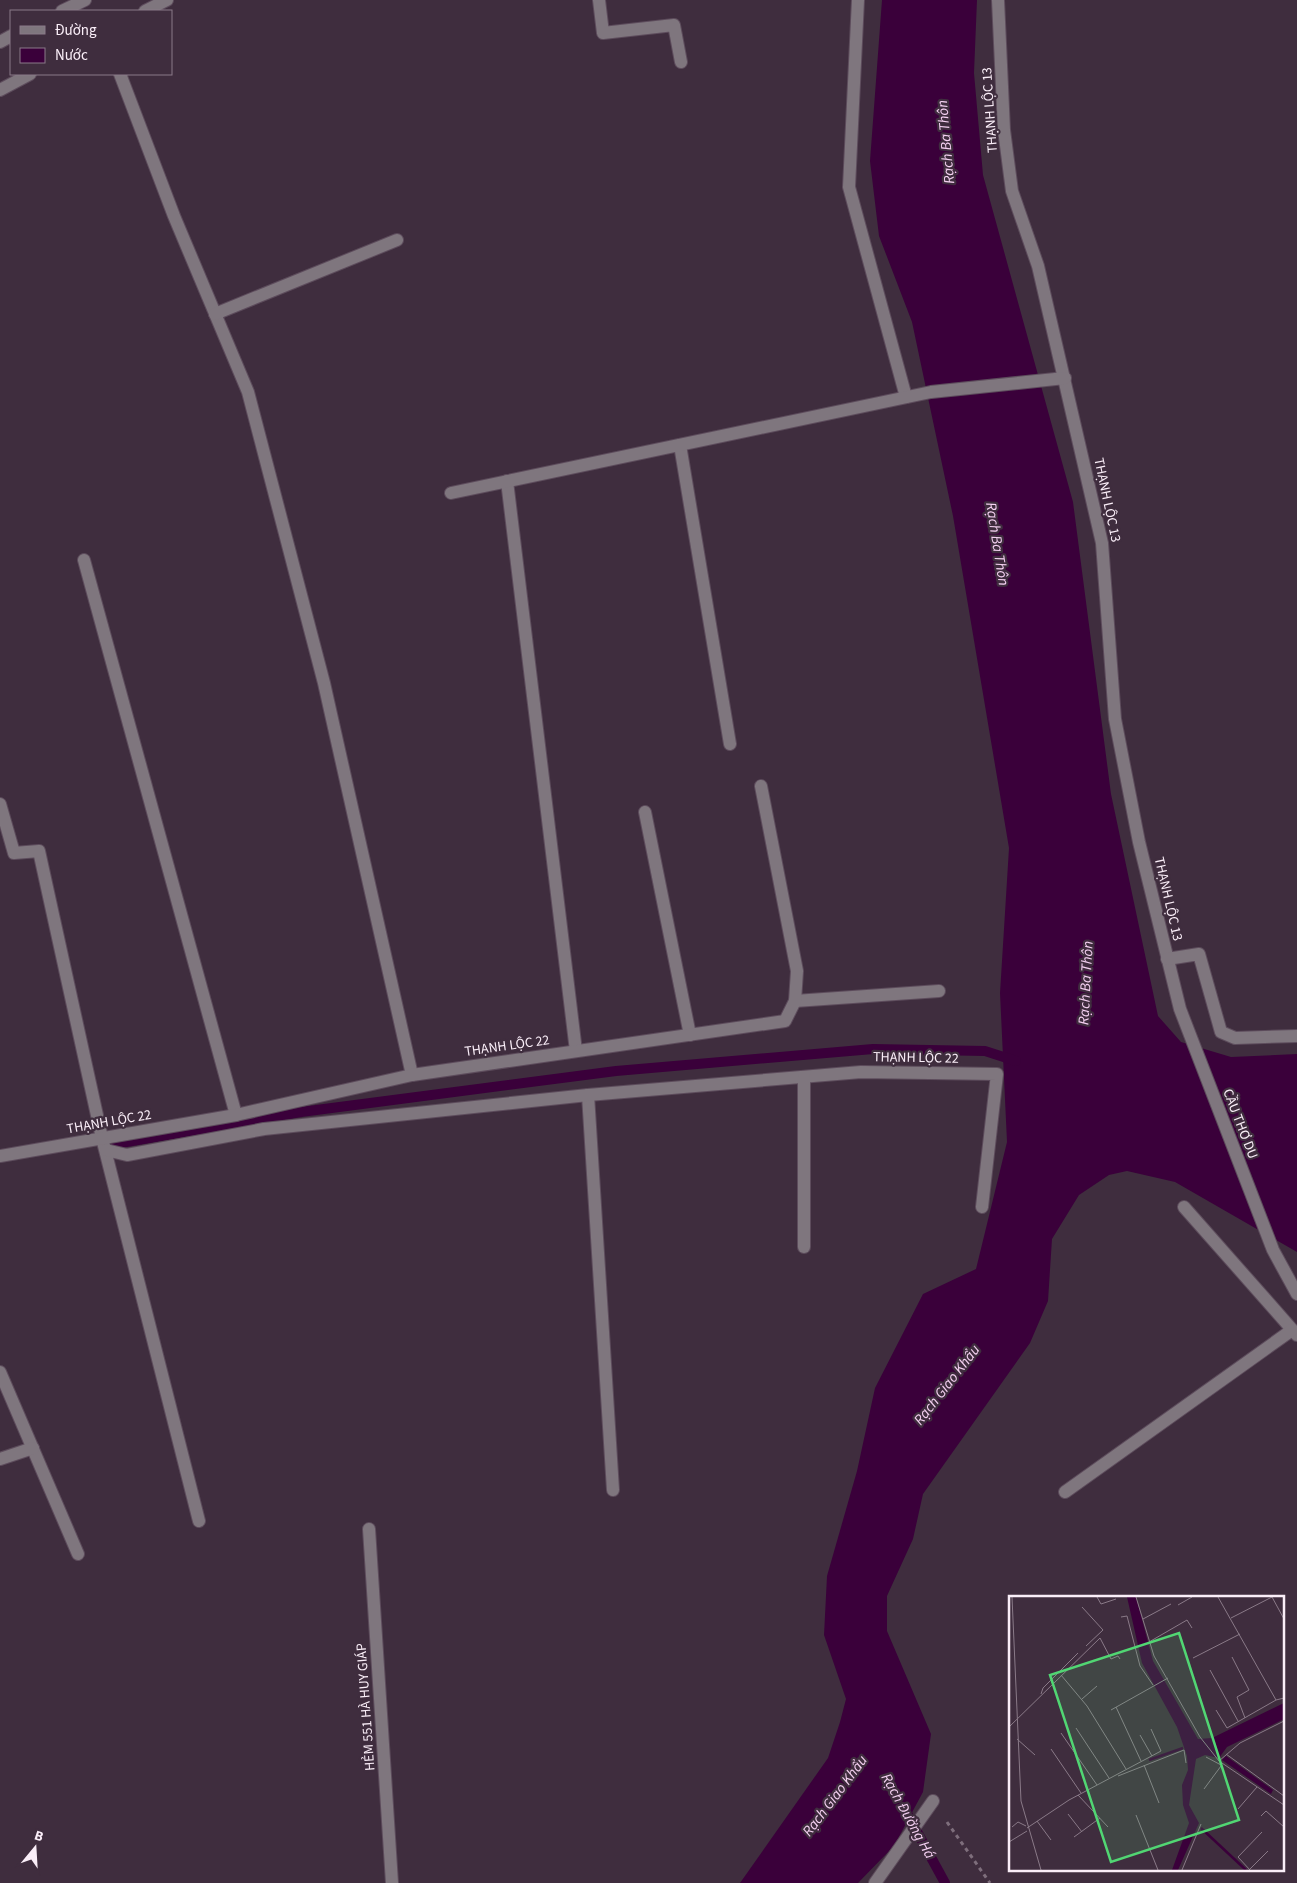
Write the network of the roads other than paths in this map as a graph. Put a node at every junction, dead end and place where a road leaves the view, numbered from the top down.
1 (85, 0) edge
2 (167, 0) edge
3 (599, 0) edge
4 (858, 0) edge
5 (998, 0) edge
6 (64, 10) edge
7 (147, 10) edge
8 (681, 62) dead end
9 (28, 75) edge
10 (120, 75) edge
11 (0, 90) edge
12 (397, 240) dead end
13 (215, 314) junction
14 (1066, 378) junction
15 (906, 397) junction
16 (680, 444) junction
17 (507, 481) junction
18 (451, 493) dead end
19 (84, 560) dead end
20 (730, 744) dead end
21 (761, 786) dead end
22 (0, 804) edge
23 (645, 812) dead end
24 (1167, 959) junction
25 (939, 991) dead end
26 (795, 1001) junction
27 (1180, 1009) joint
28 (690, 1035) junction
29 (1297, 1036) edge
30 (576, 1051) junction
31 (412, 1075) junction
32 (804, 1077) junction
33 (588, 1095) junction
34 (236, 1115) junction
35 (104, 1144) junction
36 (0, 1156) edge
37 (982, 1207) dead end
38 (1184, 1207) dead end
39 (804, 1248) dead end
40 (1293, 1280) edge
41 (1297, 1294) edge
42 (1295, 1333) edge
43 (0, 1372) edge
44 (33, 1448) junction
45 (0, 1459) edge
46 (613, 1490) dead end
47 (1065, 1492) dead end
48 (199, 1521) dead end
49 (370, 1529) dead end
50 (78, 1554) dead end
51 (933, 1800) road end
52 (392, 1883) edge
53 (875, 1883) edge

1 - 6 street
2 - 7 street
3 - 8 street
4 - 15 street
5 - 14 street, THẠNH LỘC 13
9 - 11 street
10 - 13 street
12 - 13 street
13 - 31 street
14 - 15 street
14 - 24 street, THẠNH LỘC 13
15 - 16 street
16 - 17 street
16 - 20 street
17 - 18 street
17 - 30 street
19 - 34 street
21 - 26 street, THẠNH LỘC 22
22 - 35 street
23 - 28 street
24 - 27 street, THẠNH LỘC 13
24 - 29 street
25 - 26 street
26 - 28 street, THẠNH LỘC 22
27 - 40 street, CẦU THƠ DU
28 - 30 street, THẠNH LỘC 22
30 - 31 street, THẠNH LỘC 22
31 - 34 street, THẠNH LỘC 22
32 - 33 street, THẠNH LỘC 22
32 - 37 street, THẠNH LỘC 22
32 - 39 street
33 - 35 street, THẠNH LỘC 22
33 - 46 street
34 - 35 street, THẠNH LỘC 22
35 - 36 street, THẠNH LỘC 22
35 - 48 street
38 - 42 street
40 - 41 street
42 - 47 street
43 - 44 street
44 - 45 street
44 - 50 street
49 - 52 street, HẺM 551 HÀ HUY GIÁP
51 - 53 street

